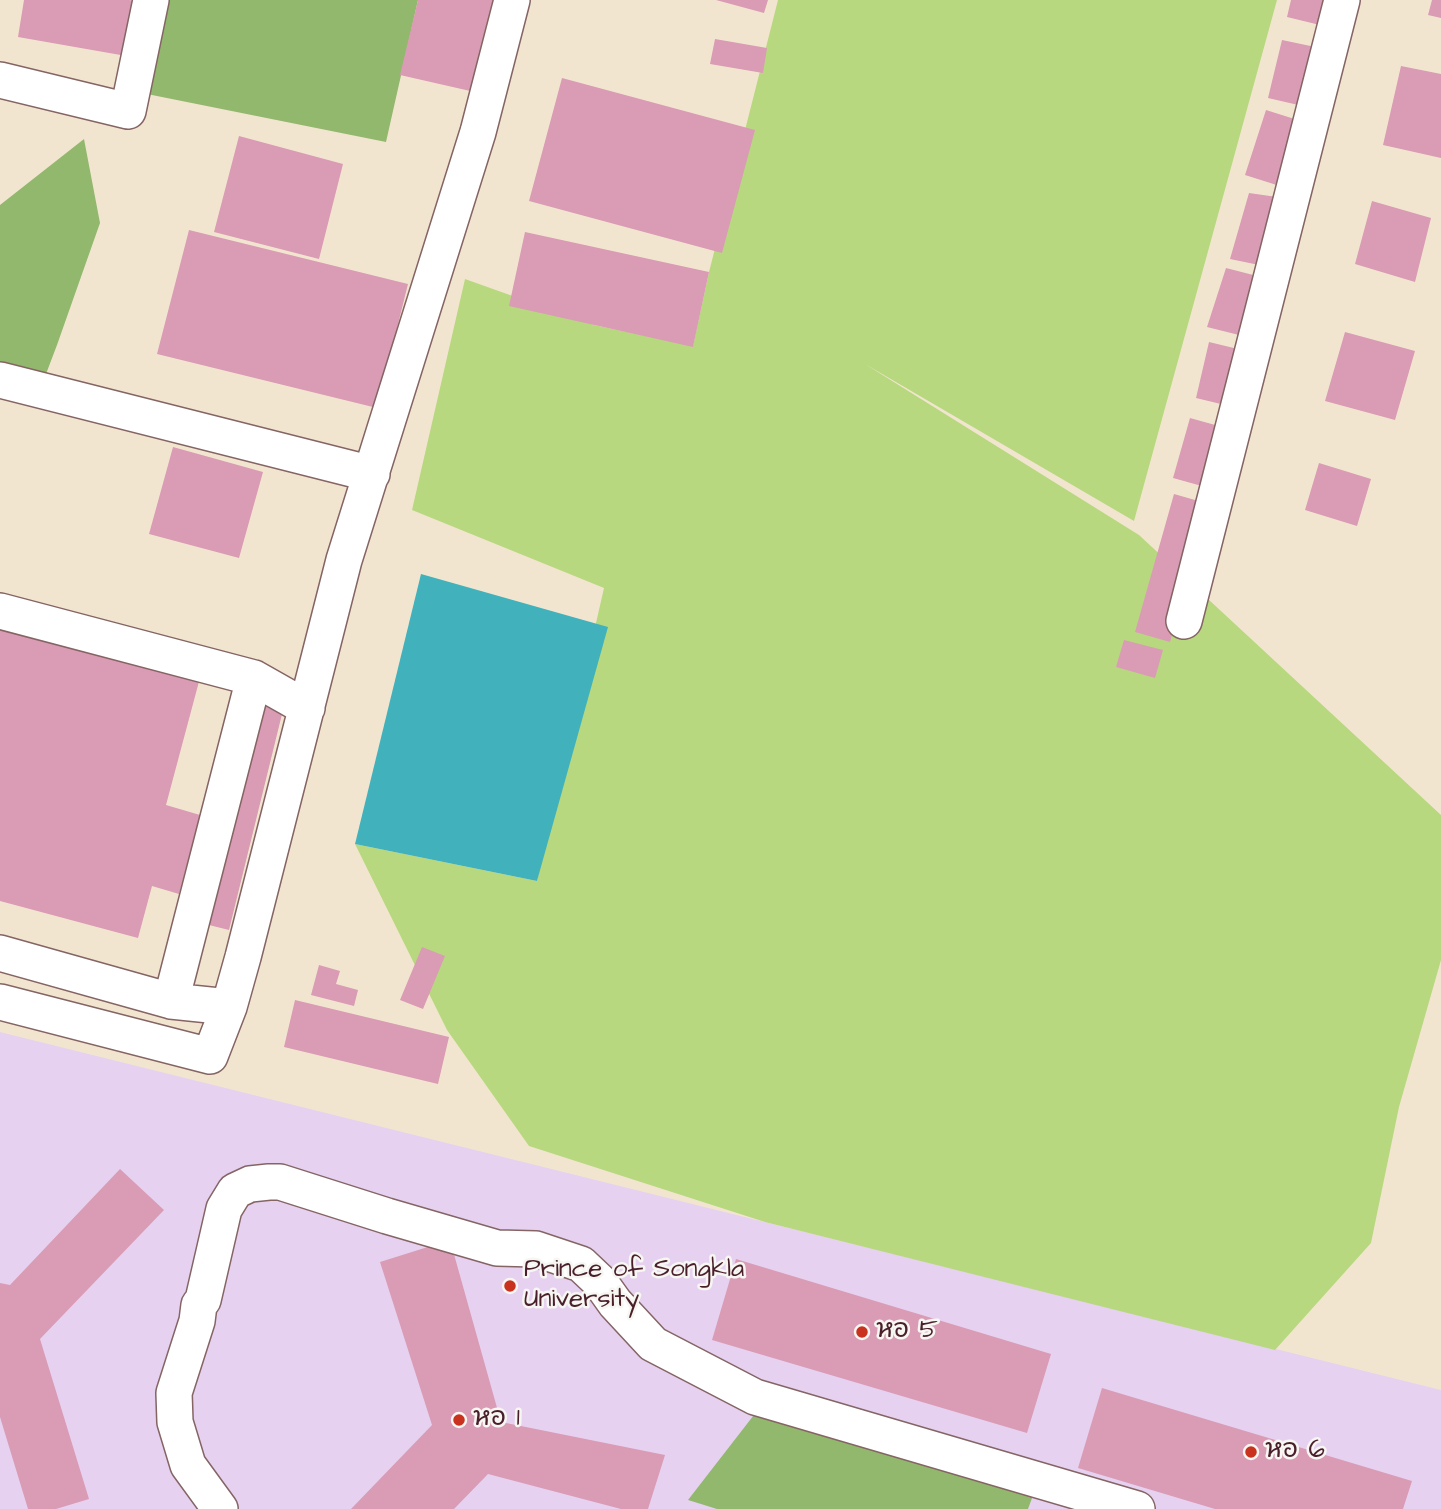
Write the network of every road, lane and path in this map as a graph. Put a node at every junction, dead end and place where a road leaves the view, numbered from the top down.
1 (151, 0) edge
2 (512, 0) edge
3 (1342, 0) edge
4 (0, 80) edge
5 (0, 380) edge
6 (372, 474) junction
7 (0, 611) edge
8 (1184, 621) dead end
9 (254, 678) junction
10 (307, 708) junction
11 (0, 953) edge
12 (171, 1001) junction
13 (0, 1002) edge
14 (229, 1007) junction
15 (220, 1509) edge
16 (1137, 1509) edge

1 - 4 street
2 - 6 street
3 - 8 street
5 - 6 street
6 - 10 street
7 - 9 street
9 - 10 street
9 - 12 street
10 - 14 street
11 - 12 street
12 - 14 street
13 - 14 street
15 - 16 street

